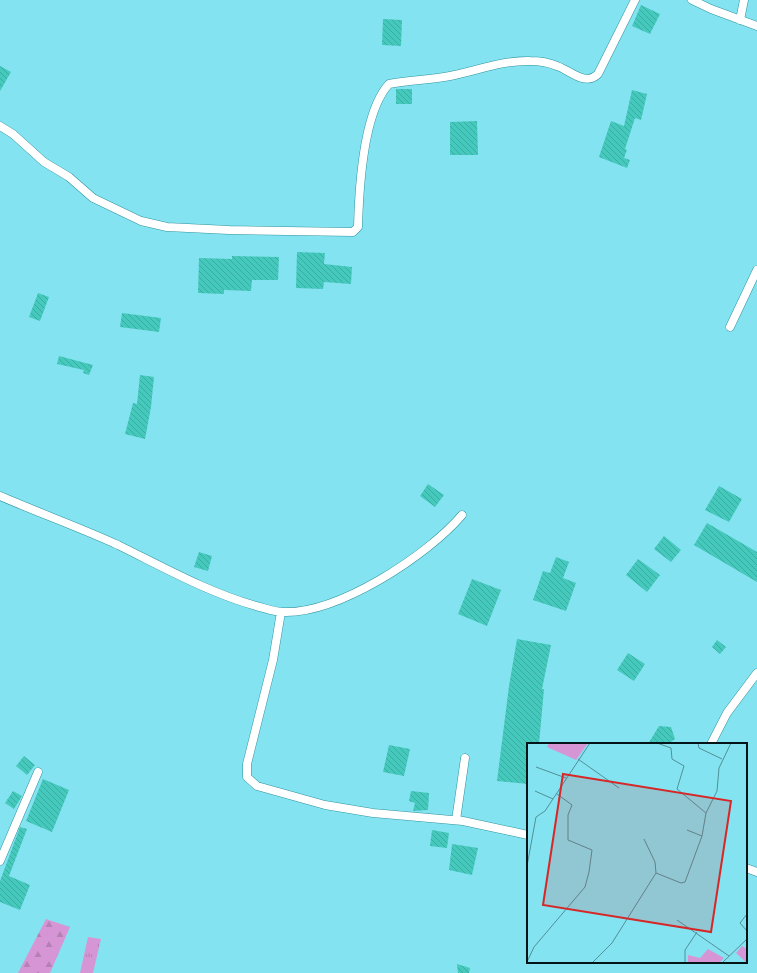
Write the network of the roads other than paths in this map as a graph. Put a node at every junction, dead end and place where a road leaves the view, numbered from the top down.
1 (634, 0) edge
2 (692, 0) edge
3 (744, 0) edge
4 (740, 20) junction
5 (757, 26) edge
6 (0, 126) edge
7 (757, 270) edge
8 (730, 327) dead end
9 (0, 496) edge
10 (462, 515) dead end
11 (281, 612) junction
12 (757, 673) edge
13 (712, 743) edge
14 (465, 758) dead end
15 (38, 772) dead end
16 (456, 820) junction
17 (527, 835) edge
18 (0, 861) edge
19 (747, 868) edge
20 (757, 872) edge

1 - 6 street
2 - 4 street
3 - 4 street
4 - 5 street
7 - 8 street
9 - 11 street
10 - 11 street
11 - 16 street
12 - 13 street
14 - 16 street
15 - 18 street
16 - 17 street
19 - 20 street

